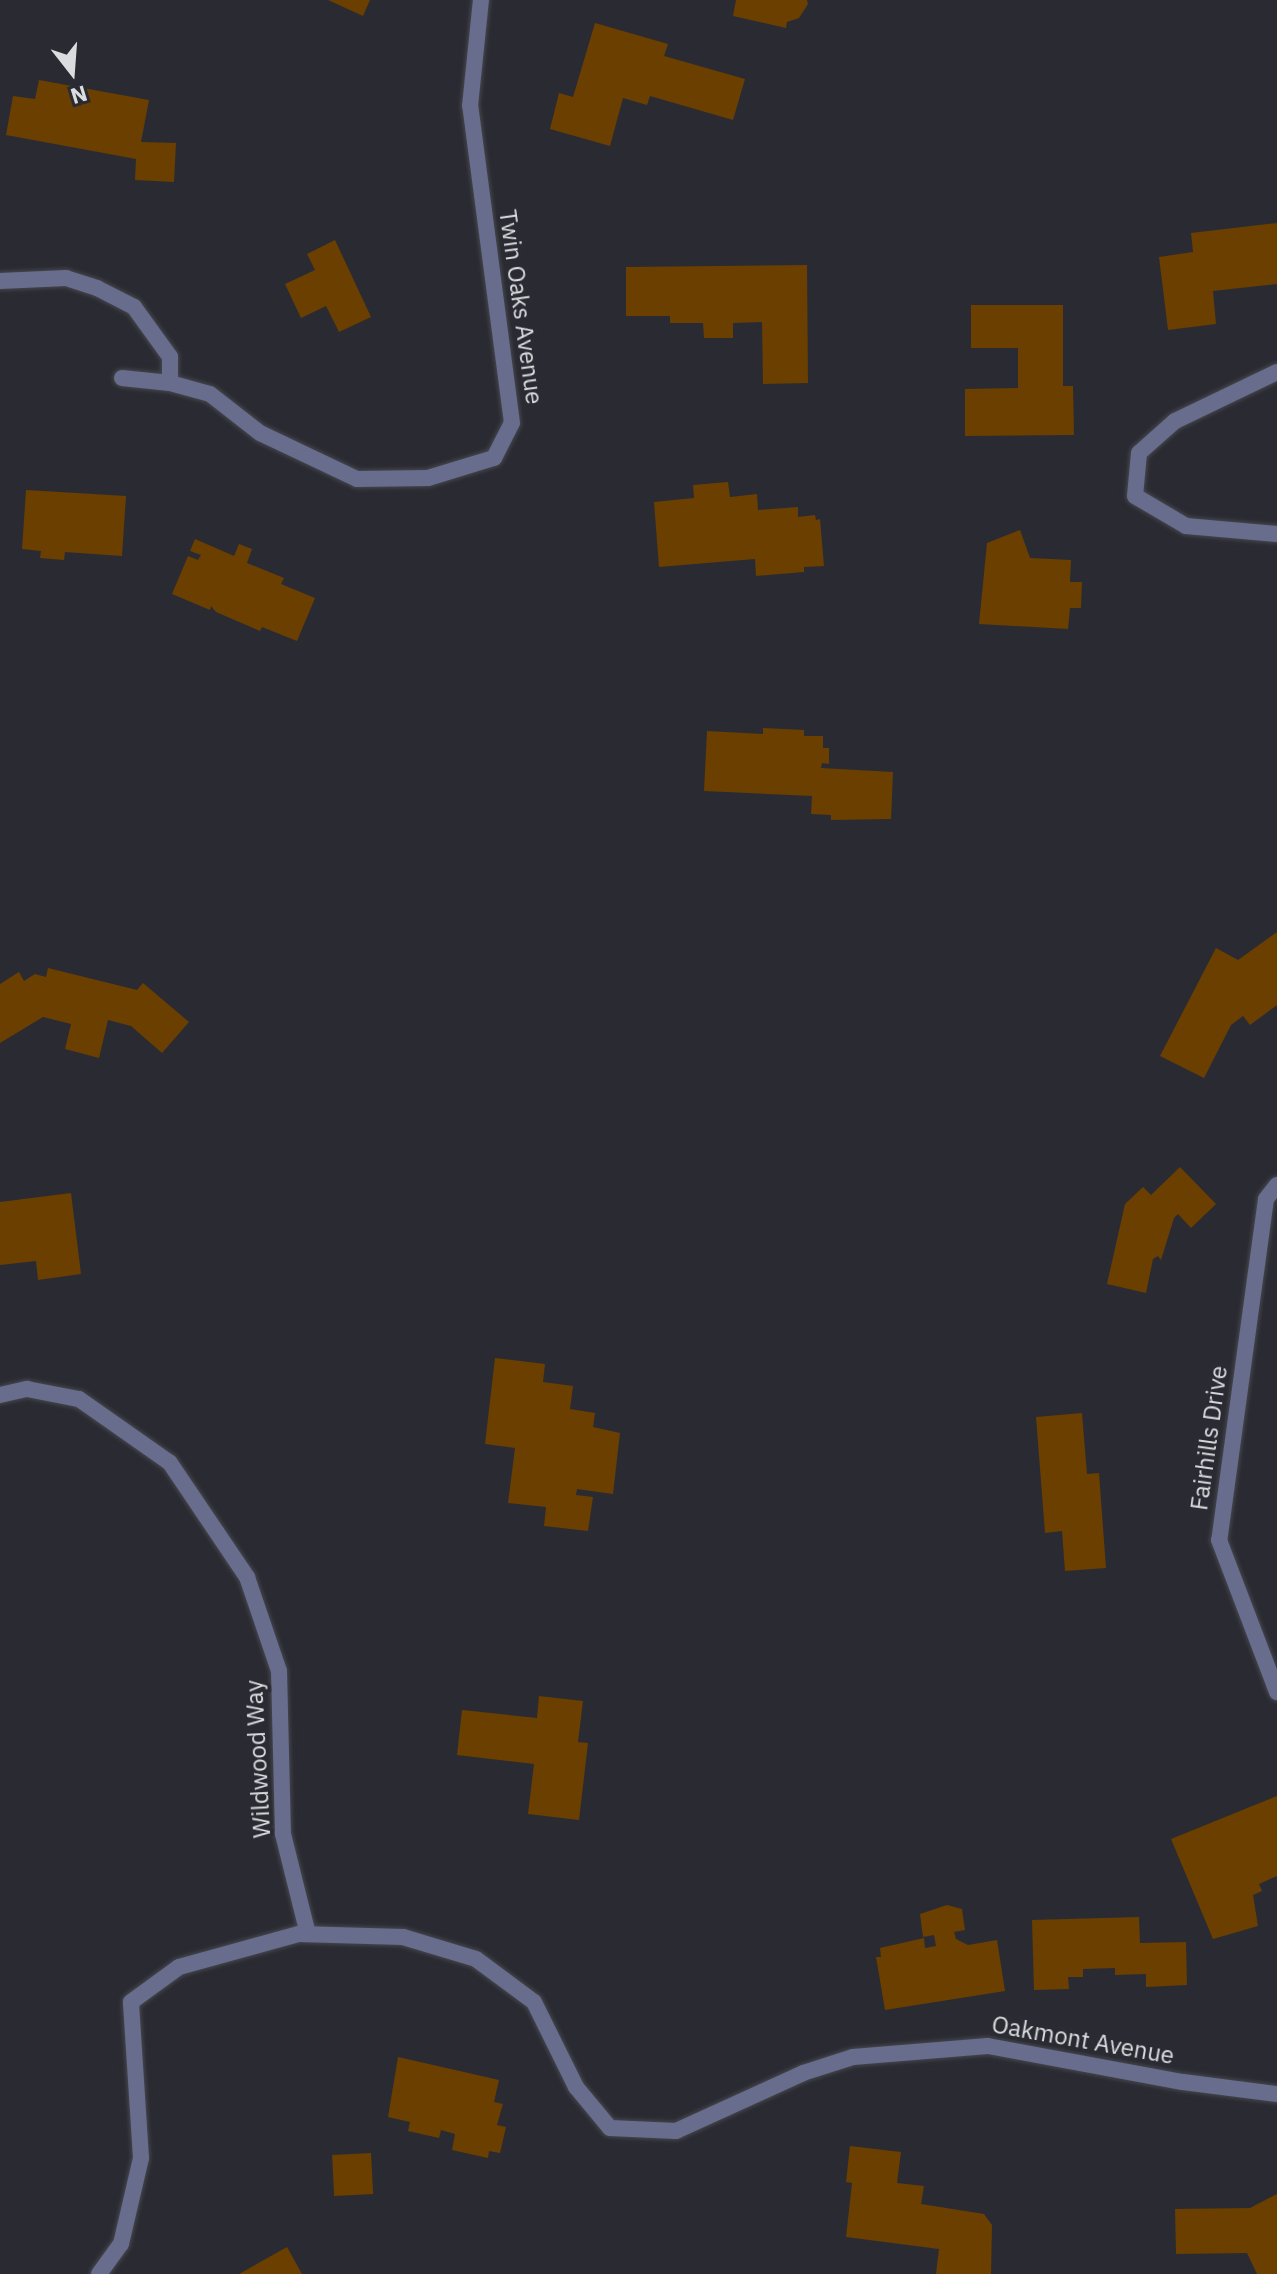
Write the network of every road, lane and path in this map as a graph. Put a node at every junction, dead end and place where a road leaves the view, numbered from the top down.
1 (481, 0) edge
2 (0, 281) edge
3 (1277, 372) edge
4 (122, 378) dead end
5 (170, 383) junction
6 (1277, 534) edge
7 (1277, 1185) edge
8 (0, 1395) edge
9 (1277, 1692) edge
10 (308, 1934) junction
11 (1277, 2094) edge
12 (99, 2274) edge

1 - 5 street, Twin Oaks Avenue
2 - 5 street
3 - 6 street
4 - 5 street, Twin Oaks Avenue
7 - 9 street, Fairhills Drive
8 - 10 street, Wildwood Way
10 - 11 street, Oakmont Avenue
10 - 12 street, Oakmont Avenue

